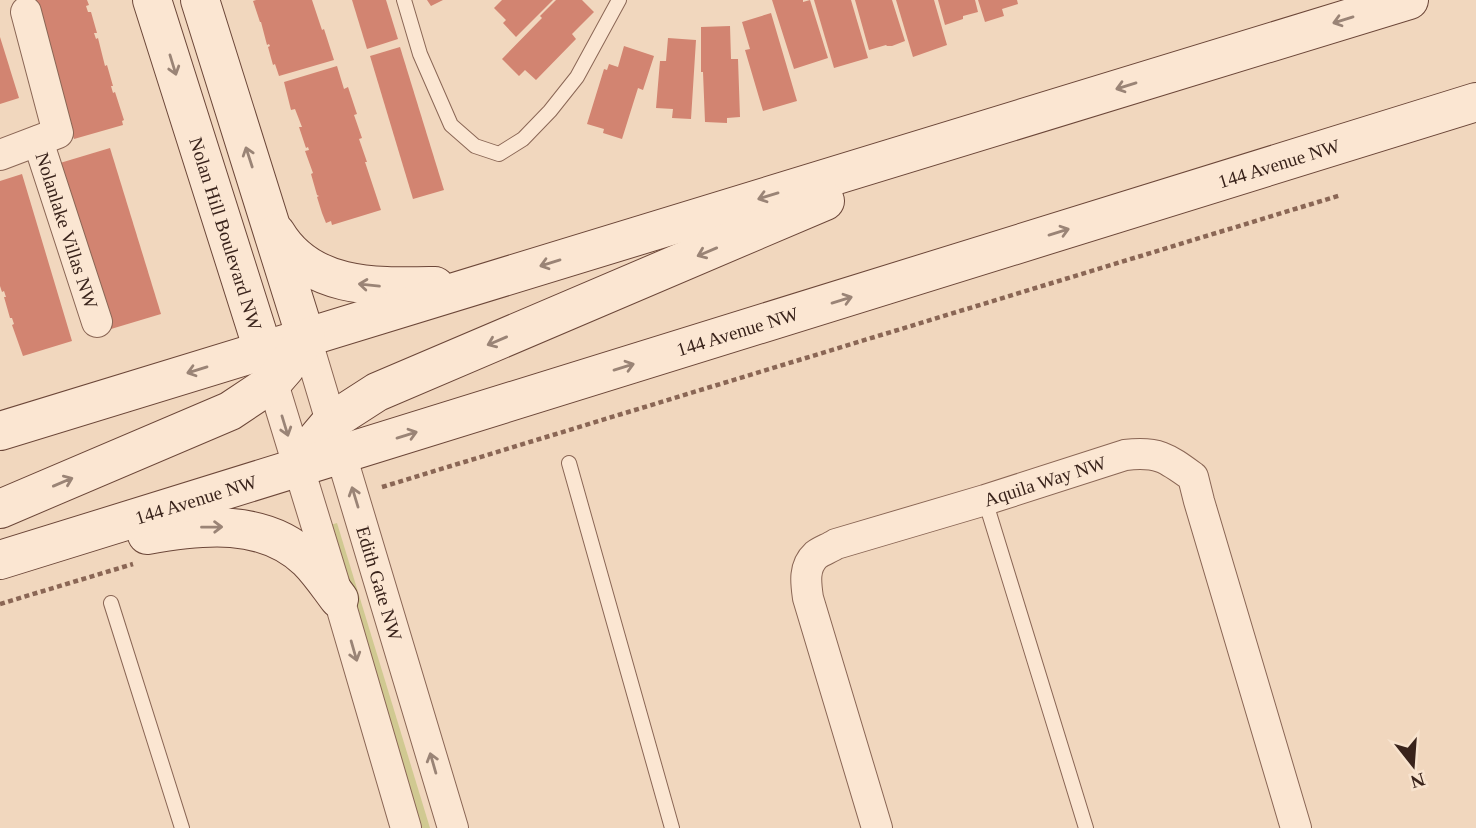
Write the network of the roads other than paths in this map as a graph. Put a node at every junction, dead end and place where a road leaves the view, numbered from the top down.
1 (152, 0) edge
2 (200, 0) edge
3 (404, 0) edge
4 (619, 0) edge
5 (1409, 0) edge
6 (26, 12) dead end
7 (1476, 82) edge
8 (1476, 102) edge
9 (1017, 119) junction
10 (38, 141) junction
11 (0, 155) edge
12 (1281, 163) junction
13 (270, 222) junction
14 (486, 283) junction
15 (97, 322) dead end
16 (306, 338) junction
17 (267, 367) junction
18 (0, 431) edge
19 (337, 438) junction
20 (569, 463) dead end
21 (298, 469) junction
22 (985, 500) junction
23 (0, 509) edge
24 (0, 561) edge
25 (339, 599) junction
26 (111, 603) dead end
27 (182, 828) edge
28 (406, 828) edge
29 (453, 828) edge
30 (672, 828) edge
31 (877, 828) edge
32 (1086, 828) edge
33 (1296, 828) edge

1 -> 17 main road, Nolan Hill Boulevard NW
13 -> 2 main road
3 - 4 lane
5 -> 9 main road
6 - 10 street, Nolanlake Villas NW
7 - 12 main road
8 - 12 main road, 144 Avenue NW
9 -> 14 main road
9 -> 19 main road
10 - 11 street, Nolanlake Villas NW
10 - 15 street, Nolanlake Villas NW
19 -> 12 main road, 144 Avenue NW
14 -> 13 main road
13 - 16 main road
14 - 16 main road
16 - 17 main road
16 - 19 street, Edith Gate NW
17 -> 18 main road
17 -> 21 street, Nolan Hill Boulevard NW
23 -> 17 main road
19 - 21 main road
29 -> 19 street, Edith Gate NW
20 - 30 lane
21 - 24 main road, 144 Avenue NW
21 - 25 street
22 - 31 street, Aquila Way NW
22 - 32 lane
22 - 33 street, Aquila Way NW
24 -> 25 main road
25 -> 28 street
26 - 27 lane

